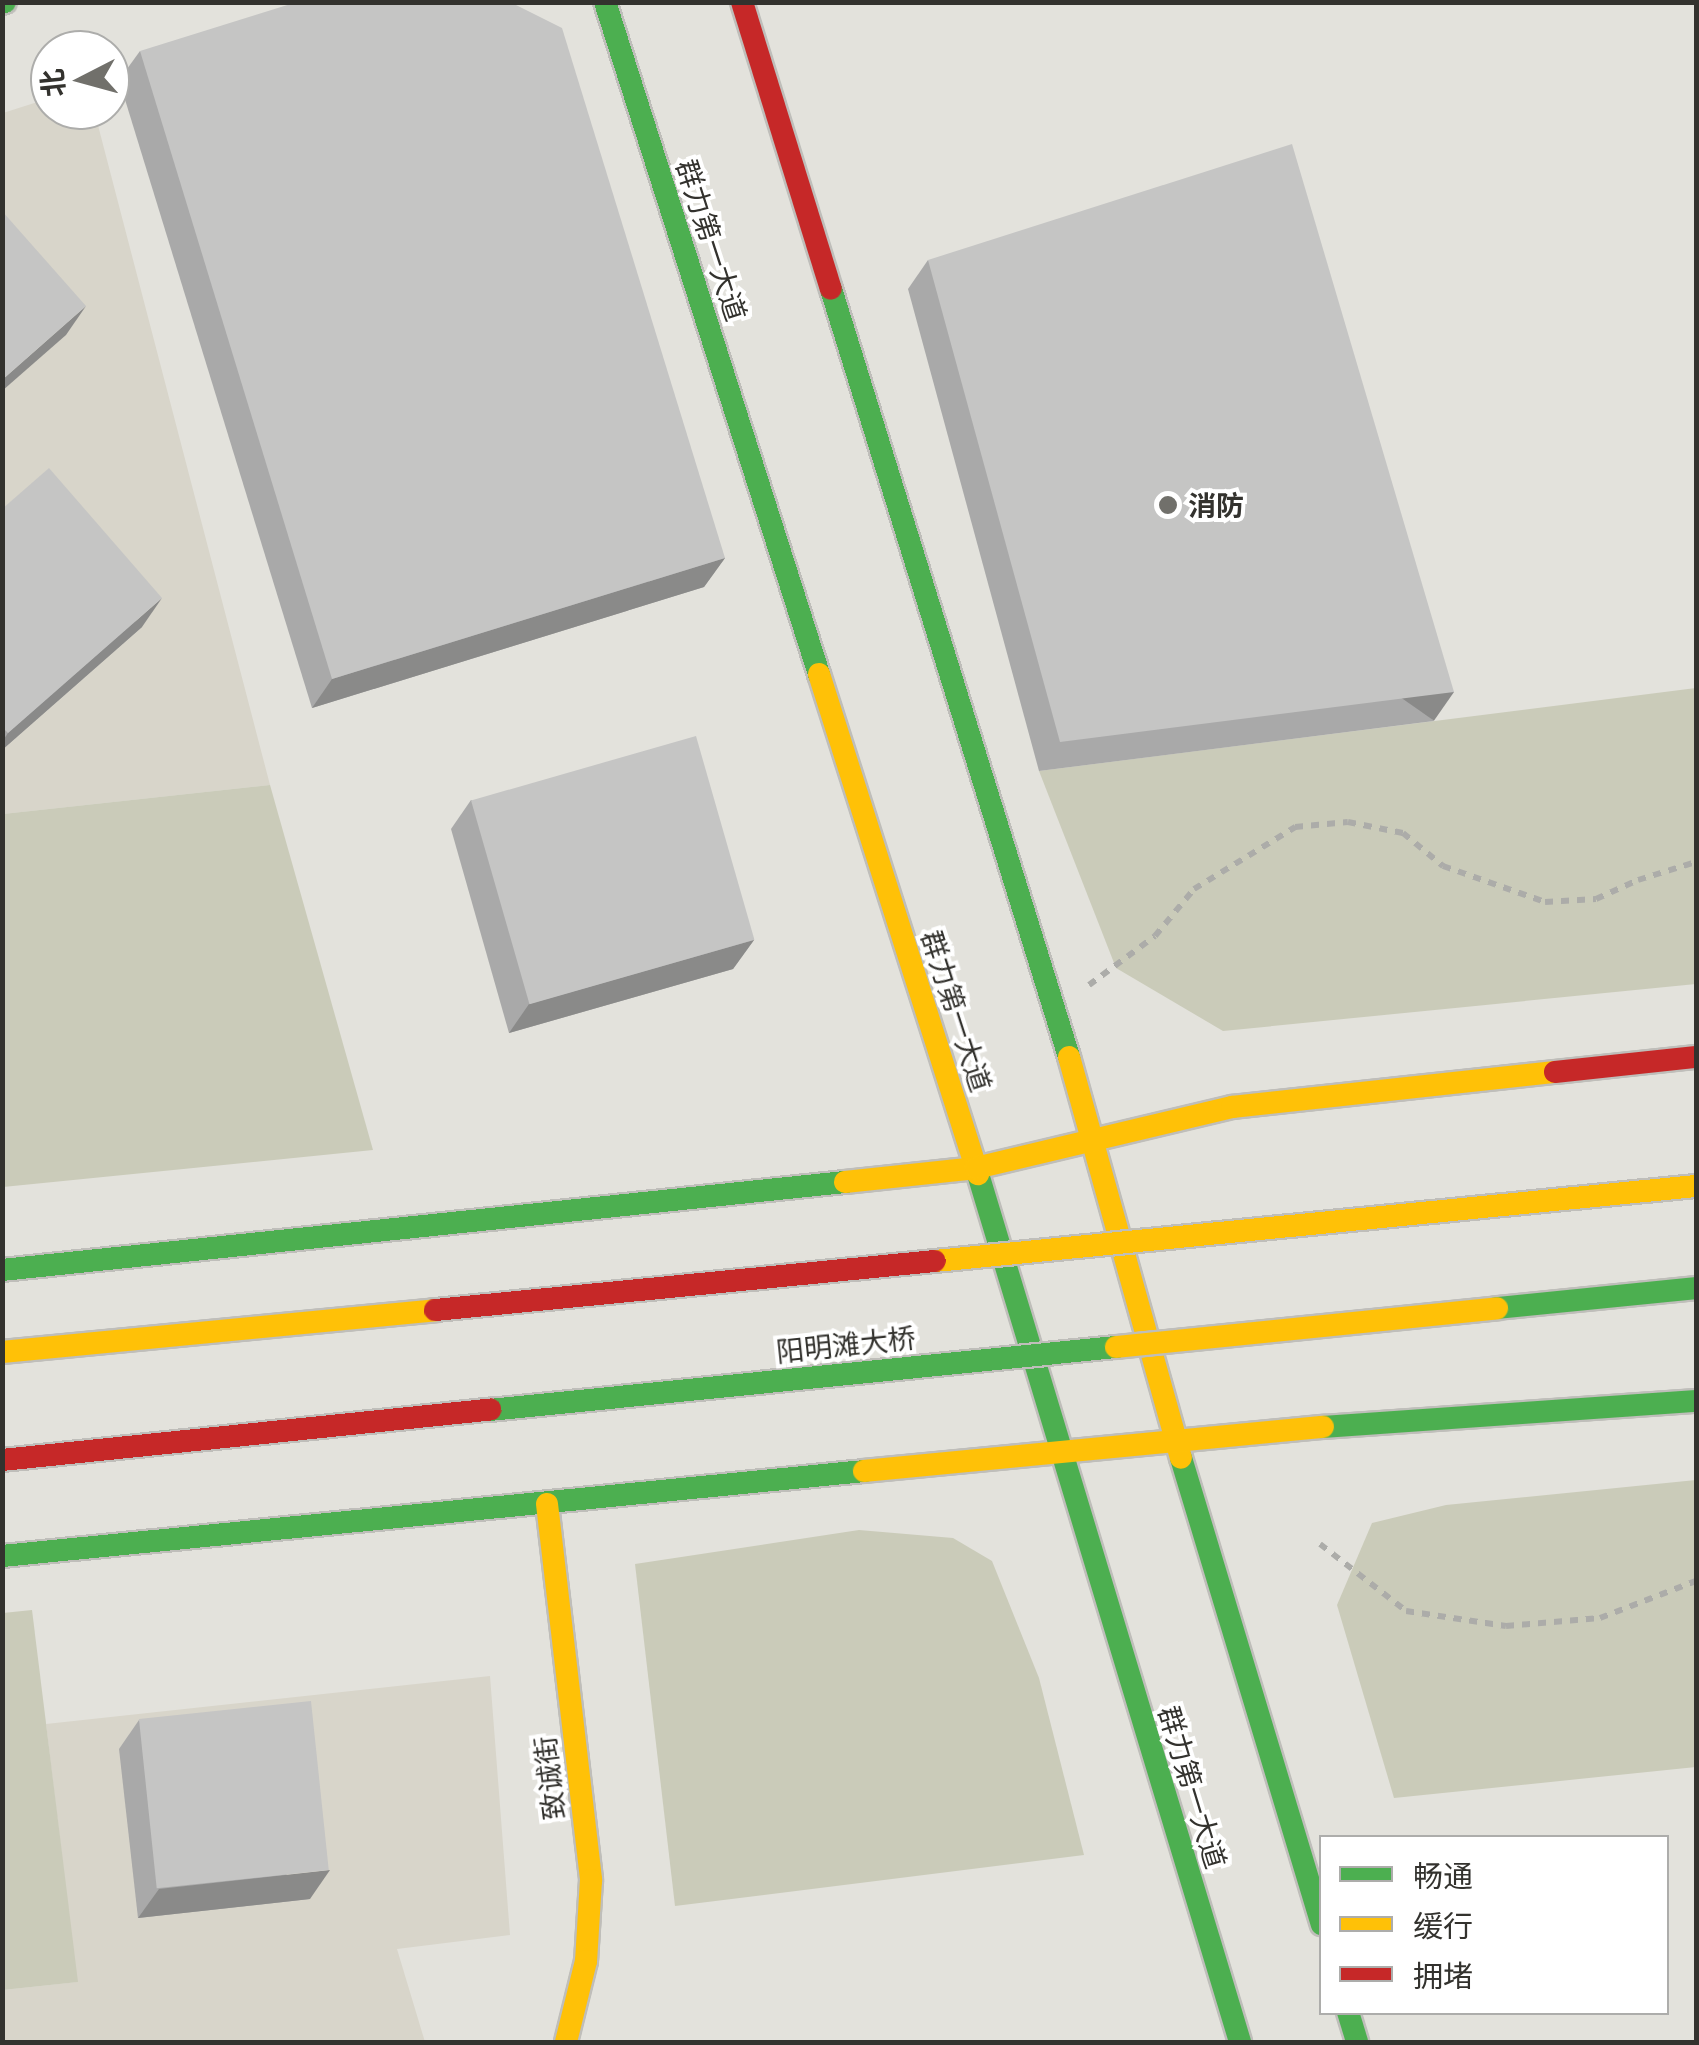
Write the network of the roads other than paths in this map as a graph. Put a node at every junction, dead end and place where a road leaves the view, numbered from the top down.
1 (585, 2) edge
2 (605, 2) edge
3 (757, 2) edge
4 (746, 14) edge
5 (613, 27) junction
6 (1696, 1057) edge
7 (1095, 1142) junction
8 (976, 1168) junction
9 (1696, 1186) edge
10 (2, 1270) edge
11 (1696, 1288) edge
12 (2, 1352) edge
13 (1696, 1401) edge
14 (1176, 1440) junction
15 (1060, 1451) junction
16 (2, 1460) edge
17 (547, 1504) junction
18 (2, 1556) edge
19 (1319, 1914) edge
20 (1349, 2015) edge
21 (566, 2042) edge
22 (1240, 2042) edge
23 (1357, 2042) edge

1 - 5 main road
2 - 5 main road, 群力第一大道
3 - 4 main road
4 - 7 main road
5 - 8 main road, 群力第一大道
6 - 7 main road
7 - 8 main road
7 - 14 main road
8 - 10 main road
8 - 15 main road, 群力第一大道
9 - 12 main road, bridge
11 - 16 main road, 阳明滩大桥, bridge
13 - 14 main road
14 - 15 main road
14 - 19 main road
15 - 17 main road
15 - 22 main road, 群力第一大道
17 - 18 main road
17 - 21 main road, 致诚街
20 - 23 main road

